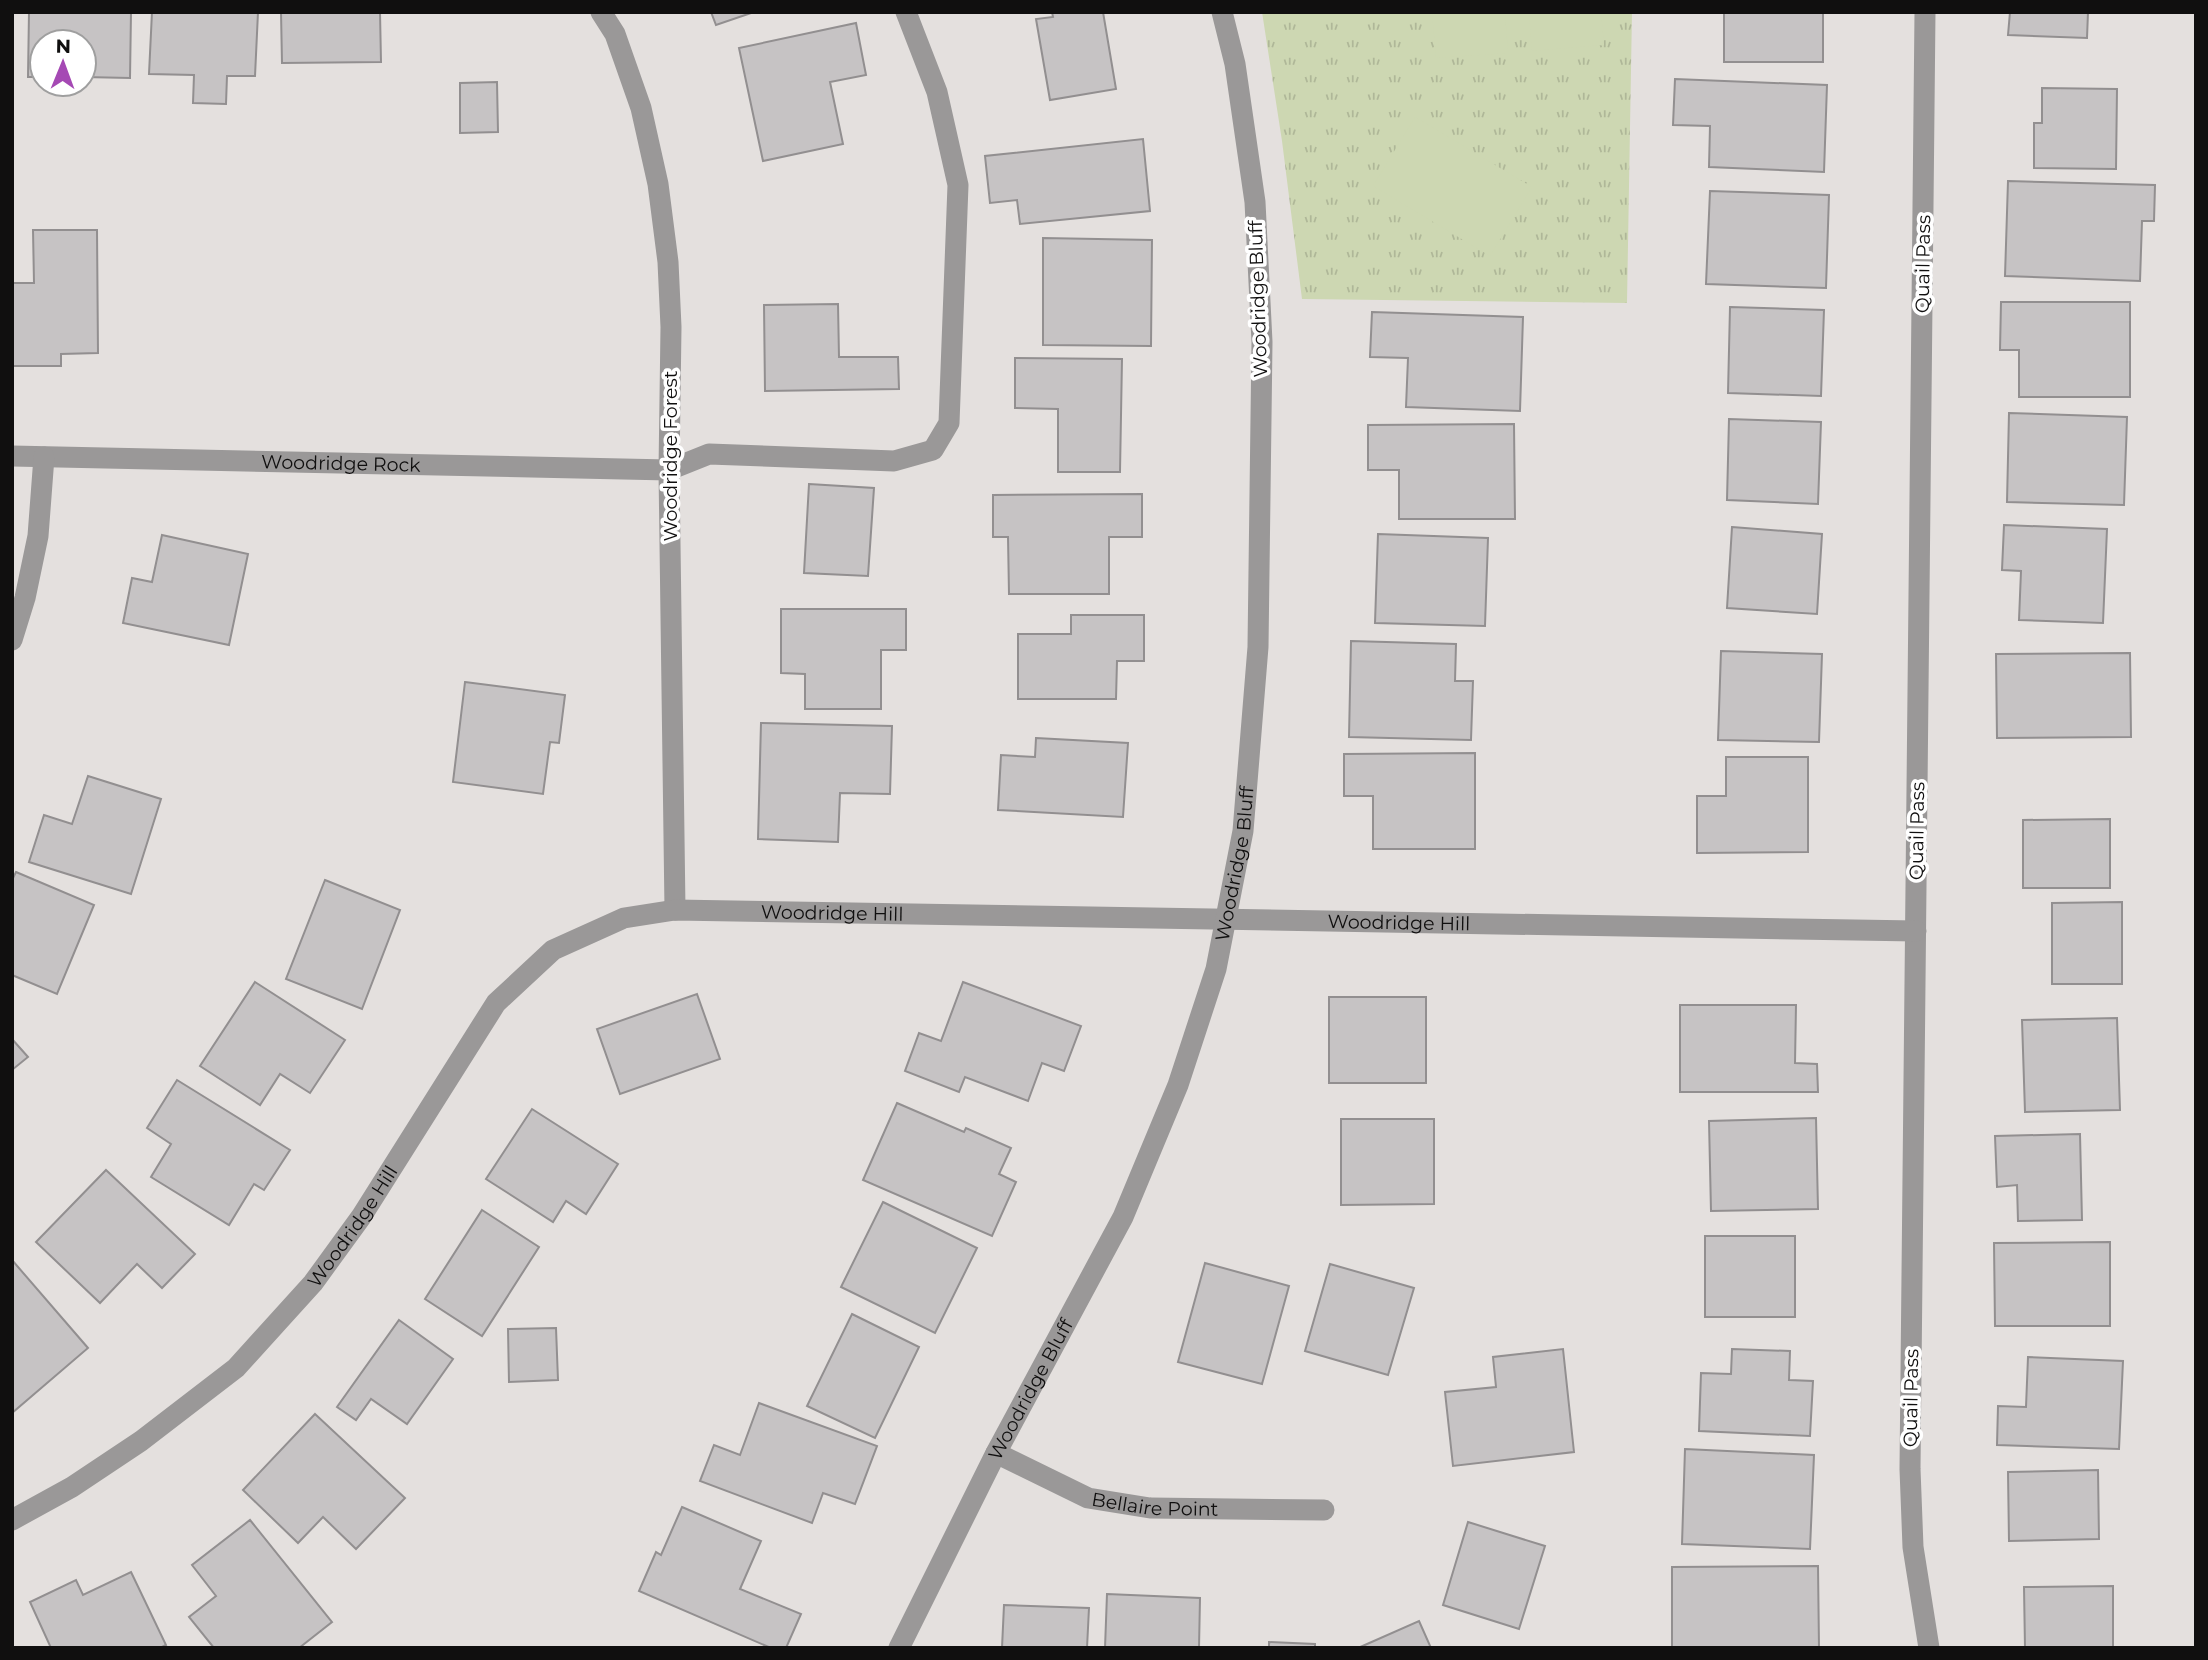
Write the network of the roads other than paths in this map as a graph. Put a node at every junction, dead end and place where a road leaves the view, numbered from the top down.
1 (601, 12) edge
2 (906, 12) edge
3 (1222, 12) edge
4 (1925, 12) edge
5 (12, 456) edge
6 (44, 457) junction
7 (669, 470) junction
8 (12, 640) edge
9 (675, 910) junction
10 (1226, 919) junction
11 (1916, 931) junction
12 (996, 1453) junction
13 (1324, 1510) dead end
14 (12, 1520) edge
15 (899, 1648) edge
16 (1929, 1648) edge

1 - 7 street, Woodridge Forest
2 - 7 street
3 - 10 street, Woodridge Bluff
4 - 11 street, Quail Pass
5 - 6 street, Woodridge Rock
6 - 7 street, Woodridge Rock
6 - 8 street
7 - 9 street, Woodridge Forest
9 - 10 street, Woodridge Hill
9 - 14 street, Woodridge Hill
10 - 11 street, Woodridge Hill
10 - 12 street, Woodridge Bluff
11 - 16 street, Quail Pass
12 - 13 street, Bellaire Point
12 - 15 street, Woodridge Bluff

